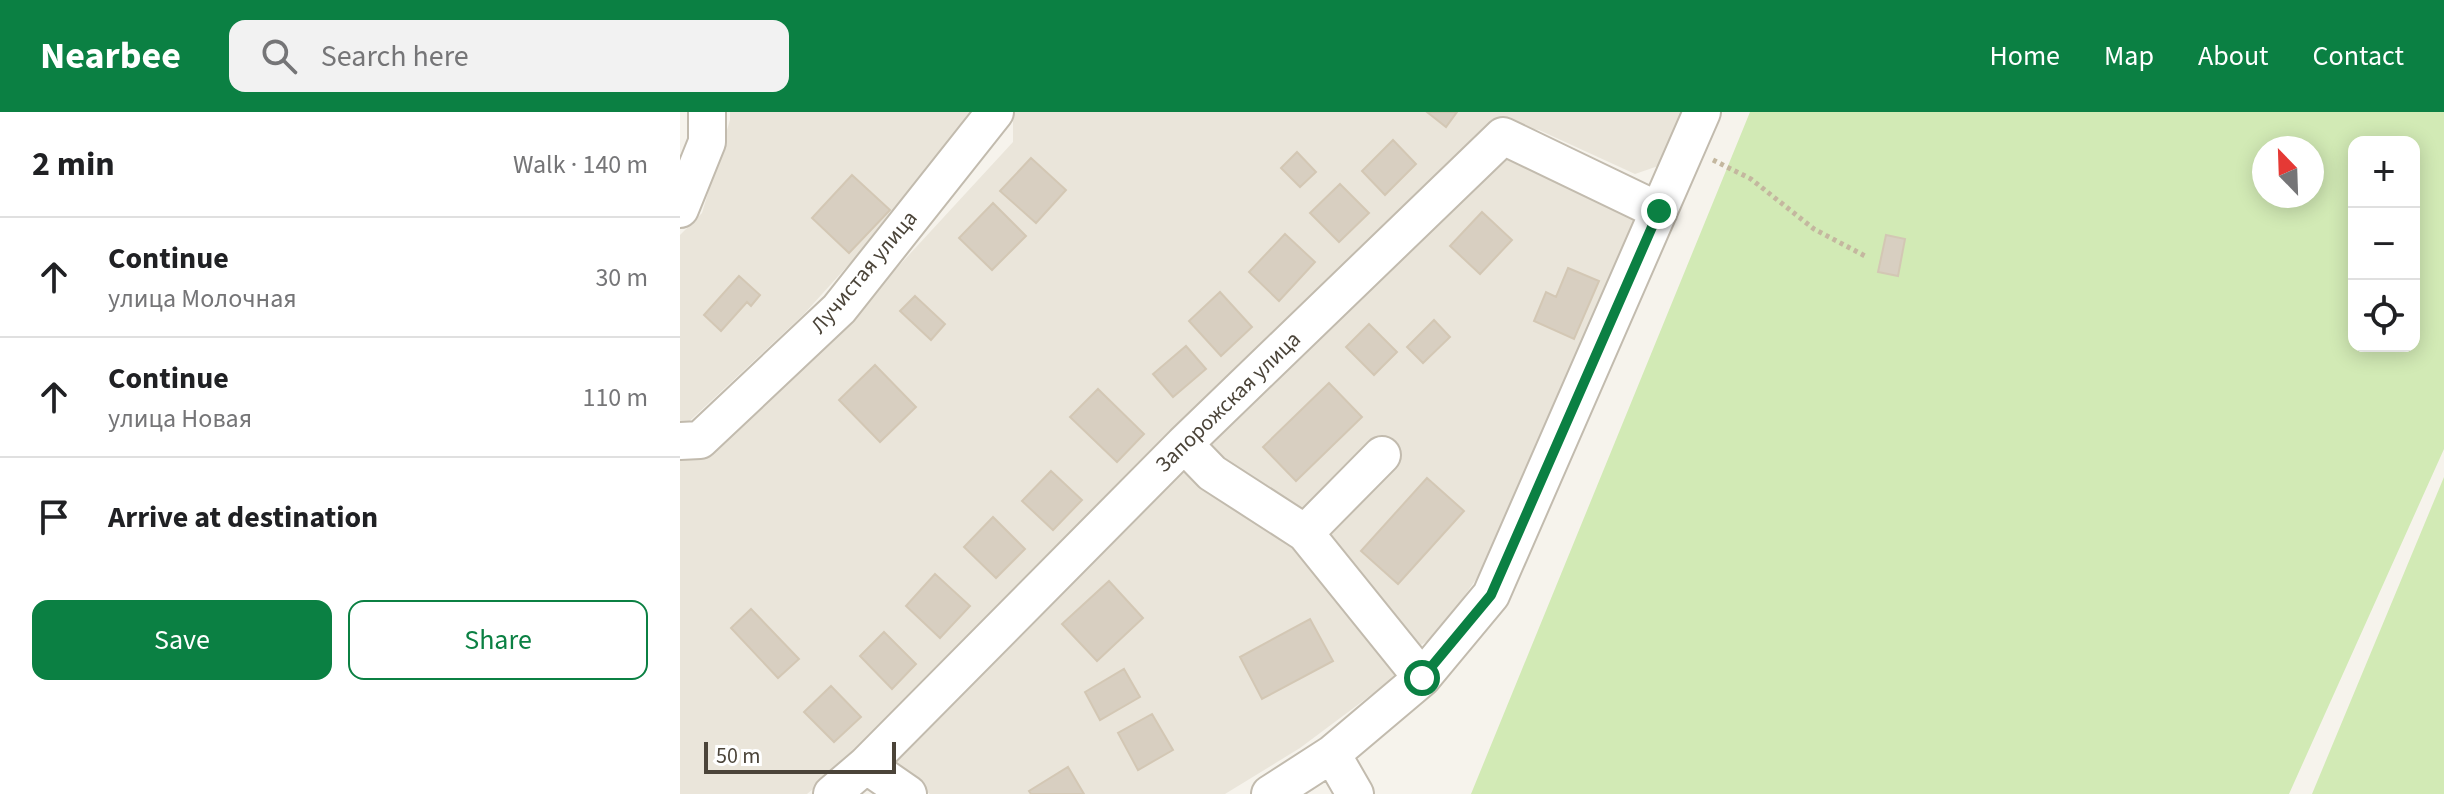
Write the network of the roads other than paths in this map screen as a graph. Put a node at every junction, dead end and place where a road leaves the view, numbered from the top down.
1 (707, 112) edge
2 (995, 112) edge
3 (1702, 112) edge
4 (680, 209) edge
5 (1659, 211) junction
6 (680, 441) edge
7 (1184, 444) junction
8 (1382, 455) dead end
9 (1305, 533) junction
10 (1422, 678) junction
11 (1332, 754) junction
12 (866, 765) junction
13 (832, 794) edge
14 (908, 794) edge
15 (1270, 794) edge
16 (1355, 794) edge

1 - 4 street
2 - 6 street, Лучистая улица
3 - 5 street
5 - 7 street, Запорожская улица
5 - 10 street
7 - 9 street
7 - 12 street, Запорожская улица
8 - 9 street
9 - 10 street
10 - 11 street
11 - 15 street
11 - 16 street
12 - 13 street, Запорожская улица
12 - 14 street

